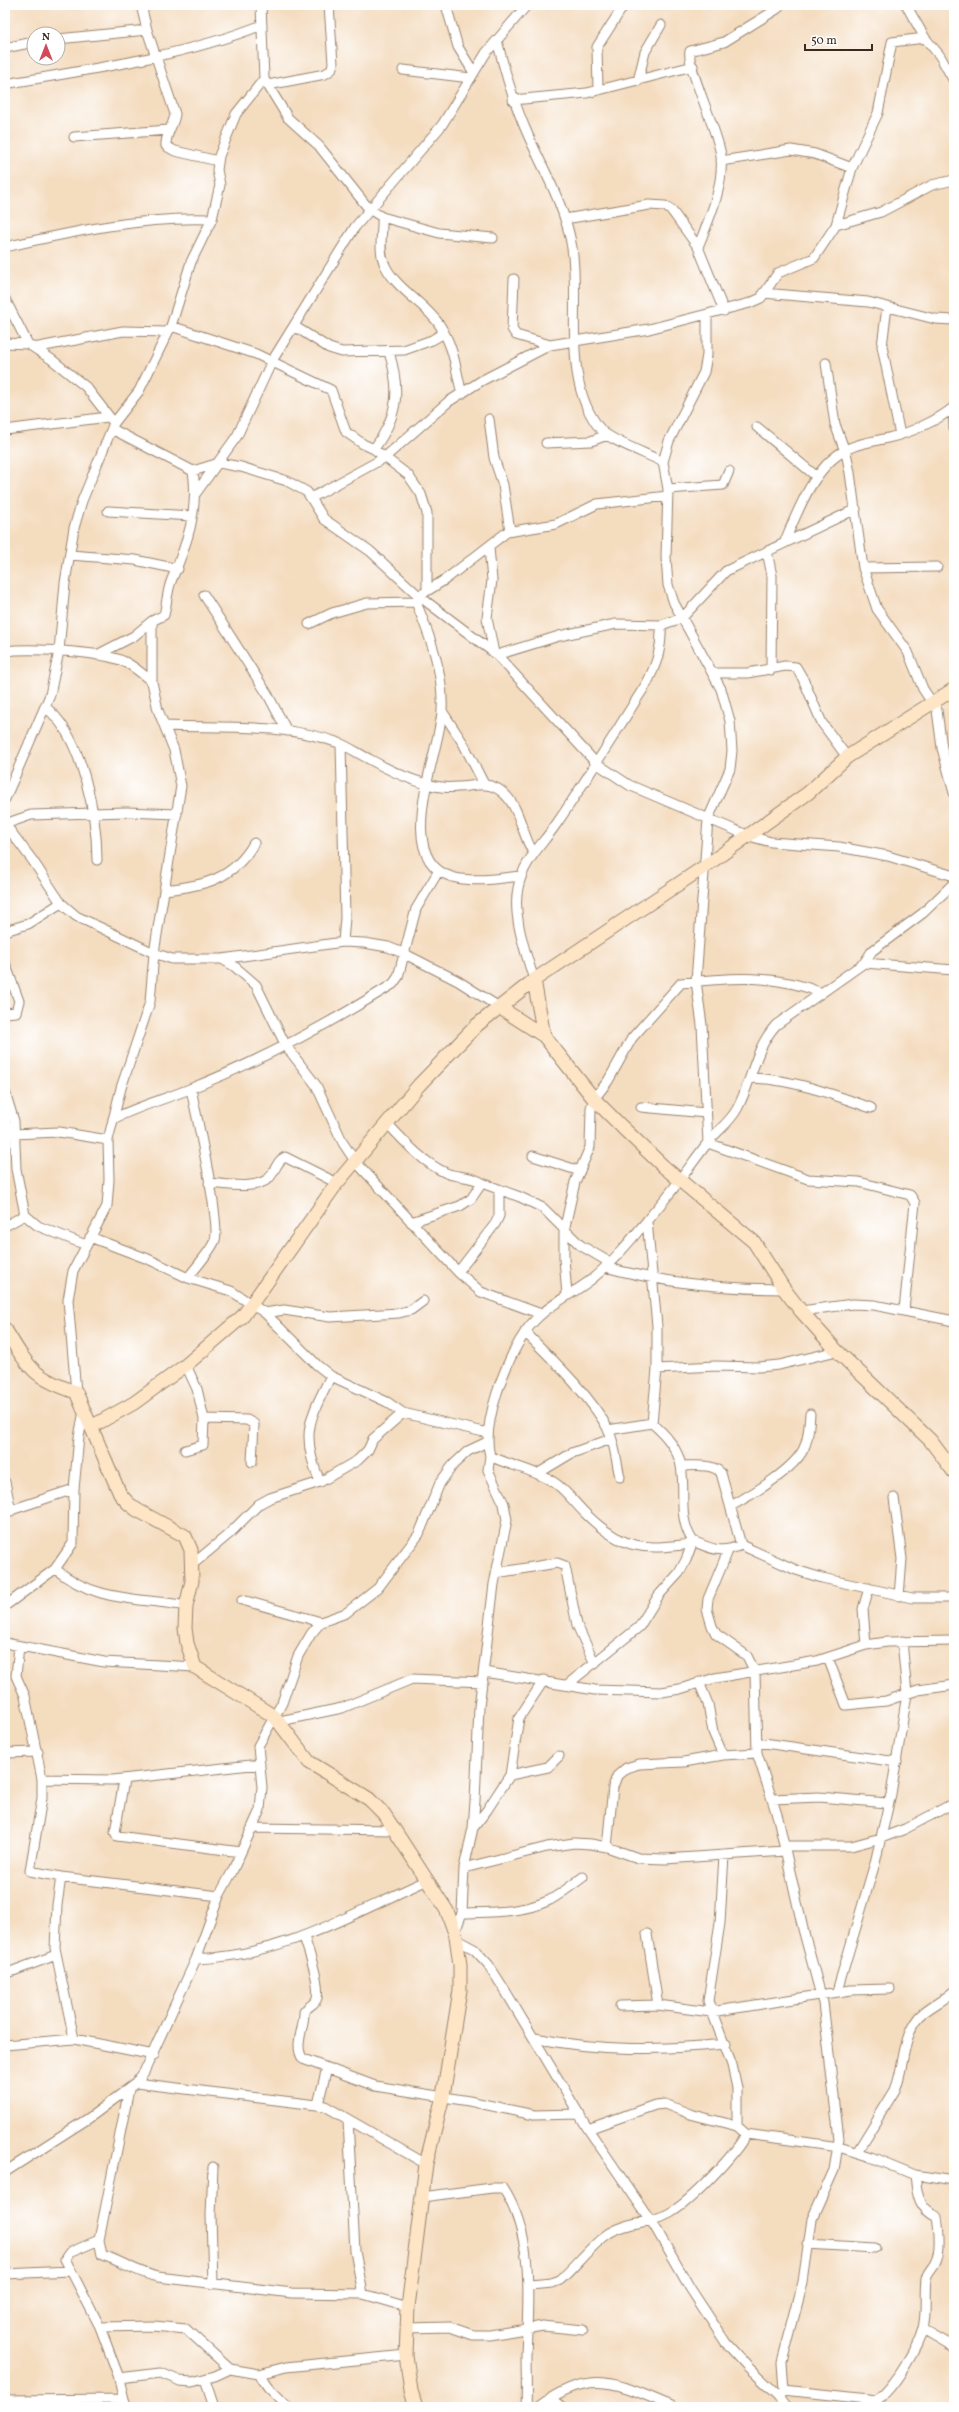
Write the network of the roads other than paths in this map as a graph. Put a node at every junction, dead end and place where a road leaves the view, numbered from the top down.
1 (141, 5) edge
2 (261, 5) edge
3 (329, 5) edge
4 (446, 5) edge
5 (527, 5) edge
6 (624, 5) edge
7 (780, 5) edge
8 (906, 5) edge
9 (262, 25) junction
10 (661, 25) dead end
11 (147, 30) junction
12 (66, 38) edge
13 (925, 38) junction
14 (497, 40) junction
15 (26, 44) edge
16 (5, 48) edge
17 (156, 55) junction
18 (693, 66) junction
19 (403, 70) dead end
20 (472, 76) junction
21 (638, 81) junction
22 (954, 81) edge
23 (266, 82) junction
24 (5, 84) edge
25 (598, 90) junction
26 (513, 100) junction
27 (169, 130) junction
28 (74, 137) dead end
29 (218, 161) junction
30 (721, 161) junction
31 (852, 168) junction
32 (954, 180) edge
33 (369, 209) junction
34 (382, 217) junction
35 (212, 219) junction
36 (565, 219) junction
37 (836, 225) junction
38 (493, 238) dead end
39 (5, 247) edge
40 (698, 247) junction
41 (514, 279) dead end
42 (764, 293) junction
43 (5, 299) edge
44 (887, 307) junction
45 (724, 311) junction
46 (707, 315) junction
47 (954, 320) edge
48 (294, 326) junction
49 (169, 329) junction
50 (444, 333) junction
51 (573, 340) junction
52 (5, 343) edge
53 (550, 345) junction
54 (31, 346) junction
55 (389, 352) junction
56 (272, 361) junction
57 (826, 363) dead end
58 (462, 394) junction
59 (953, 408) edge
60 (489, 419) dead end
61 (112, 423) junction
62 (757, 427) dead end
63 (954, 428) edge
64 (5, 430) edge
65 (607, 435) junction
66 (900, 435) junction
67 (546, 443) dead end
68 (374, 449) junction
69 (845, 450) junction
70 (384, 458) junction
71 (663, 462) junction
72 (219, 464) junction
73 (193, 471) junction
74 (729, 471) dead end
75 (817, 477) junction
76 (196, 493) junction
77 (668, 493) junction
78 (311, 498) junction
79 (856, 509) junction
80 (108, 511) dead end
81 (192, 516) junction
82 (510, 531) junction
83 (785, 542) junction
84 (488, 548) junction
85 (767, 551) junction
86 (70, 555) junction
87 (937, 567) dead end
88 (863, 568) junction
89 (178, 569) junction
90 (427, 590) junction
91 (204, 595) dead end
92 (417, 599) junction
93 (682, 618) junction
94 (152, 621) junction
95 (308, 624) dead end
96 (661, 625) junction
97 (5, 651) edge
98 (59, 651) junction
99 (496, 654) junction
100 (97, 655) junction
101 (771, 670) junction
102 (712, 673) junction
103 (152, 682) junction
104 (954, 689) edge
105 (932, 701) junction
106 (45, 707) junction
107 (442, 711) junction
108 (165, 726) junction
109 (287, 730) junction
110 (341, 744) junction
111 (847, 758) junction
112 (596, 763) junction
113 (428, 784) junction
114 (484, 784) junction
115 (954, 793) edge
116 (5, 799) edge
117 (95, 813) junction
118 (177, 814) junction
119 (708, 819) junction
120 (5, 824) edge
121 (748, 836) junction
122 (254, 844) dead end
123 (533, 852) junction
124 (97, 860) dead end
125 (704, 867) junction
126 (438, 872) junction
127 (521, 876) junction
128 (954, 876) edge
129 (954, 883) edge
130 (164, 890) junction
131 (61, 903) junction
132 (5, 931) edge
133 (343, 942) junction
134 (154, 953) junction
135 (403, 953) junction
136 (222, 959) junction
137 (5, 963) edge
138 (864, 963) junction
139 (954, 970) edge
140 (534, 980) junction
141 (696, 981) junction
142 (822, 993) junction
143 (499, 1007) junction
144 (5, 1013) edge
145 (544, 1036) junction
146 (286, 1046) junction
147 (750, 1078) junction
148 (191, 1089) junction
149 (5, 1092) edge
150 (594, 1099) junction
151 (640, 1107) dead end
152 (871, 1108) dead end
153 (706, 1113) junction
154 (113, 1119) junction
155 (386, 1122) junction
156 (13, 1134) junction
157 (108, 1140) junction
158 (708, 1143) junction
159 (533, 1156) dead end
160 (355, 1161) junction
161 (580, 1171) junction
162 (680, 1180) junction
163 (209, 1182) junction
164 (337, 1183) junction
165 (482, 1183) junction
166 (499, 1190) junction
167 (25, 1214) junction
168 (647, 1221) junction
169 (411, 1222) junction
170 (5, 1226) edge
171 (564, 1231) junction
172 (88, 1241) junction
173 (607, 1264) junction
174 (458, 1272) junction
175 (188, 1278) junction
176 (652, 1278) junction
177 (784, 1289) junction
178 (567, 1295) junction
179 (423, 1301) dead end
180 (252, 1306) junction
181 (801, 1310) junction
182 (904, 1310) junction
183 (265, 1313) junction
184 (541, 1314) junction
185 (954, 1321) edge
186 (5, 1329) edge
187 (525, 1332) junction
188 (837, 1351) junction
189 (186, 1365) junction
190 (657, 1369) junction
191 (331, 1376) junction
192 (76, 1392) junction
193 (84, 1412) junction
194 (403, 1413) junction
195 (810, 1414) dead end
196 (204, 1419) junction
197 (652, 1423) junction
198 (91, 1427) junction
199 (608, 1430) junction
200 (488, 1437) junction
201 (612, 1439) junction
202 (184, 1450) dead end
203 (490, 1456) junction
204 (252, 1462) dead end
205 (681, 1466) junction
206 (954, 1472) edge
207 (537, 1474) junction
208 (620, 1476) dead end
209 (5, 1482) edge
210 (320, 1482) junction
211 (74, 1489) junction
212 (894, 1498) dead end
213 (731, 1506) junction
214 (8, 1511) edge
215 (691, 1543) junction
216 (741, 1545) junction
217 (728, 1551) junction
218 (193, 1564) junction
219 (55, 1569) junction
220 (496, 1573) junction
221 (869, 1588) junction
222 (899, 1596) junction
223 (954, 1598) edge
224 (242, 1600) dead end
225 (5, 1606) edge
226 (186, 1606) junction
227 (321, 1622) junction
228 (902, 1641) junction
229 (954, 1641) edge
230 (5, 1643) edge
231 (866, 1645) junction
232 (19, 1646) junction
233 (828, 1658) junction
234 (595, 1664) junction
235 (195, 1668) junction
236 (484, 1672) junction
237 (755, 1672) junction
238 (544, 1680) junction
239 (483, 1682) junction
240 (699, 1682) junction
241 (568, 1684) junction
242 (954, 1685) edge
243 (907, 1694) junction
244 (277, 1719) junction
245 (757, 1742) junction
246 (38, 1752) junction
247 (5, 1753) edge
248 (757, 1753) junction
249 (723, 1755) junction
250 (560, 1756) dead end
251 (897, 1762) junction
252 (260, 1764) junction
253 (510, 1775) junction
254 (42, 1778) junction
255 (124, 1780) junction
256 (772, 1799) junction
257 (888, 1803) junction
258 (954, 1803) edge
259 (252, 1828) junction
260 (472, 1828) junction
261 (395, 1830) junction
262 (881, 1838) junction
263 (607, 1847) junction
264 (784, 1849) junction
265 (240, 1852) junction
266 (724, 1856) junction
267 (464, 1868) junction
268 (61, 1877) junction
269 (582, 1877) dead end
270 (428, 1880) junction
271 (219, 1896) junction
272 (462, 1913) junction
273 (647, 1934) dead end
274 (456, 1936) junction
275 (304, 1937) junction
276 (56, 1955) junction
277 (196, 1959) junction
278 (5, 1974) edge
279 (890, 1989) dead end
280 (954, 1991) edge
281 (837, 1992) junction
282 (821, 1994) junction
283 (658, 2005) junction
284 (620, 2006) dead end
285 (711, 2012) junction
286 (535, 2038) junction
287 (74, 2039) junction
288 (726, 2044) junction
289 (5, 2045) edge
290 (154, 2055) junction
291 (327, 2068) junction
292 (133, 2086) junction
293 (443, 2096) junction
294 (318, 2104) junction
295 (580, 2114) junction
296 (348, 2120) junction
297 (737, 2126) junction
298 (588, 2129) junction
299 (746, 2134) junction
300 (839, 2148) junction
301 (857, 2152) junction
302 (426, 2164) junction
303 (213, 2166) dead end
304 (5, 2172) edge
305 (915, 2175) junction
306 (954, 2181) edge
307 (422, 2197) junction
308 (650, 2219) junction
309 (99, 2240) junction
310 (807, 2244) junction
311 (875, 2248) dead end
312 (70, 2271) junction
313 (5, 2274) edge
314 (212, 2284) junction
315 (530, 2285) junction
316 (363, 2294) junction
317 (408, 2307) junction
318 (100, 2327) junction
319 (406, 2328) junction
320 (527, 2329) junction
321 (923, 2329) junction
322 (583, 2330) dead end
323 (954, 2347) edge
324 (406, 2355) junction
325 (230, 2369) junction
326 (259, 2374) junction
327 (118, 2378) junction
328 (205, 2380) junction
329 (782, 2393) junction
330 (550, 2398) junction
331 (5, 2400) edge
332 (125, 2403) edge
333 (214, 2407) edge
334 (288, 2407) edge
335 (416, 2407) edge
336 (526, 2407) edge
337 (538, 2407) edge
338 (562, 2407) edge
339 (674, 2407) edge
340 (787, 2407) edge

1 - 11 street
2 - 9 street
3 - 23 street
4 - 20 street
5 - 14 street
6 - 25 street
7 - 18 street
8 - 13 street
9 - 17 street
9 - 23 street
10 - 21 street
11 - 12 street
11 - 17 street
13 - 22 street
13 - 31 street
14 - 20 street
14 - 26 street
15 - 16 street
17 - 24 street
17 - 27 street
18 - 21 street
18 - 30 street
19 - 20 street
20 - 33 street
21 - 25 street
23 - 29 street
23 - 33 street
25 - 26 street
26 - 36 street
27 - 28 street
27 - 29 street
29 - 35 street
30 - 31 street
30 - 40 street
31 - 37 street
32 - 37 street
33 - 34 street
33 - 48 street
34 - 38 street
34 - 50 street
35 - 39 street
35 - 49 street
36 - 40 street
36 - 51 street
37 - 42 street
40 - 45 street
41 - 53 street
42 - 44 street
42 - 45 street
43 - 54 street
44 - 47 street
44 - 66 street
45 - 46 street
46 - 51 street
46 - 71 street
48 - 55 street
48 - 56 street
49 - 54 street
49 - 56 street
49 - 61 street
50 - 55 street
50 - 58 street
51 - 53 street
51 - 65 street
52 - 54 street
53 - 58 street
54 - 61 street
55 - 68 street
56 - 68 street
56 - 72 street
57 - 69 street
58 - 70 street
59 - 63 street
59 - 66 street
60 - 82 street
61 - 64 street
61 - 73 street
61 - 86 street
62 - 75 street
65 - 67 street
65 - 71 street
66 - 69 street
68 - 70 street
69 - 75 street
69 - 79 street
70 - 78 street
70 - 90 street
71 - 77 street
72 - 73 street
72 - 76 street
72 - 78 street
73 - 76 street
74 - 77 street
75 - 83 street
76 - 81 street
77 - 82 street
77 - 93 street
78 - 92 street
79 - 83 street
79 - 88 street
80 - 81 street
81 - 89 street
82 - 84 street
83 - 85 street
84 - 90 street
84 - 99 street
85 - 93 street
85 - 101 street
86 - 89 street
86 - 98 street
87 - 88 street
88 - 105 street
89 - 94 street
90 - 92 street
91 - 109 street
92 - 95 street
92 - 99 street
92 - 107 street
93 - 96 street
93 - 102 street
94 - 100 street
94 - 103 street
96 - 99 street
96 - 112 street
97 - 98 street
98 - 100 street
98 - 106 street
99 - 112 street
100 - 103 street
101 - 102 street
101 - 111 street
102 - 119 street
103 - 108 street
104 - 105 street
105 - 111 street
105 - 115 street
106 - 116 street
106 - 117 street
107 - 113 street
107 - 114 street
108 - 109 street
108 - 118 street
109 - 110 street
110 - 113 street
110 - 133 street
111 - 121 street
112 - 119 street
112 - 123 street
113 - 114 street
113 - 126 street
114 - 123 street
117 - 118 street
117 - 120 street
117 - 124 street
118 - 130 street
119 - 121 street
119 - 125 street
120 - 131 street
121 - 125 street
121 - 128 street
122 - 130 street
123 - 127 street
125 - 140 street
125 - 141 street
126 - 127 street
126 - 135 street
127 - 140 street
129 - 138 street
130 - 134 street
131 - 132 street
131 - 134 street
133 - 135 street
133 - 136 street
134 - 136 street
134 - 154 street
135 - 143 street
135 - 146 street
136 - 146 street
137 - 144 street
138 - 139 street
138 - 142 street
140 - 143 street
140 - 145 street
141 - 142 street
141 - 150 street
141 - 153 street
142 - 147 street
143 - 145 street
143 - 155 street
145 - 150 street
146 - 148 street
146 - 160 street
147 - 152 street
147 - 158 street
148 - 154 street
148 - 163 street
149 - 156 street
150 - 161 street
150 - 162 street
151 - 153 street
153 - 158 street
154 - 157 street
155 - 160 street
155 - 165 street
156 - 157 street
156 - 167 street
157 - 172 street
158 - 162 street
158 - 182 street
159 - 161 street
160 - 164 street
160 - 169 street
161 - 171 street
162 - 168 street
162 - 177 street
163 - 164 street
163 - 175 street
164 - 180 street
165 - 166 street
165 - 169 street
166 - 171 street
166 - 174 street
167 - 170 street
167 - 172 street
168 - 173 street
168 - 176 street
169 - 174 street
171 - 173 street
171 - 178 street
172 - 175 street
172 - 192 street
173 - 176 street
173 - 178 street
174 - 184 street
175 - 180 street
176 - 177 street
176 - 190 street
177 - 181 street
178 - 184 street
179 - 183 street
180 - 183 street
180 - 189 street
181 - 182 street
181 - 188 street
182 - 185 street
183 - 191 street
184 - 187 street
186 - 192 street
187 - 199 street
187 - 200 street
188 - 190 street
188 - 206 street
189 - 196 street
189 - 198 street
190 - 197 street
191 - 194 street
191 - 210 street
192 - 193 street
193 - 198 street
193 - 211 street
194 - 200 street
194 - 210 street
195 - 213 street
196 - 202 street
196 - 204 street
197 - 199 street
197 - 205 street
198 - 218 street
199 - 201 street
200 - 203 street
200 - 227 street
201 - 207 street
201 - 208 street
203 - 207 street
203 - 220 street
205 - 213 street
205 - 215 street
207 - 215 street
209 - 214 street
210 - 218 street
211 - 214 street
211 - 219 street
212 - 222 street
213 - 216 street
215 - 217 street
215 - 234 street
216 - 217 street
216 - 221 street
217 - 237 street
218 - 226 street
219 - 225 street
219 - 226 street
220 - 234 street
220 - 236 street
221 - 222 street
221 - 231 street
222 - 223 street
224 - 227 street
226 - 235 street
227 - 244 street
228 - 229 street
228 - 231 street
228 - 243 street
230 - 232 street
231 - 233 street
232 - 235 street
232 - 246 street
233 - 237 street
233 - 243 street
234 - 241 street
235 - 244 street
236 - 238 street
236 - 239 street
237 - 240 street
237 - 245 street
238 - 241 street
238 - 253 street
239 - 244 street
239 - 260 street
240 - 241 street
240 - 249 street
242 - 243 street
243 - 251 street
244 - 252 street
244 - 261 street
245 - 248 street
245 - 251 street
246 - 247 street
246 - 254 street
248 - 249 street
248 - 256 street
249 - 263 street
250 - 253 street
251 - 257 street
252 - 255 street
252 - 259 street
253 - 260 street
254 - 255 street
254 - 268 street
255 - 265 street
256 - 257 street
256 - 264 street
257 - 262 street
258 - 262 street
259 - 261 street
259 - 265 street
260 - 267 street
261 - 270 street
262 - 264 street
262 - 281 street
263 - 266 street
263 - 267 street
264 - 266 street
264 - 282 street
265 - 271 street
266 - 285 street
267 - 272 street
268 - 271 street
268 - 276 street
269 - 272 street
270 - 274 street
270 - 275 street
271 - 277 street
272 - 274 street
273 - 283 street
274 - 286 street
274 - 293 street
275 - 277 street
275 - 291 street
276 - 278 street
276 - 287 street
277 - 290 street
279 - 281 street
280 - 301 street
281 - 282 street
282 - 285 street
282 - 300 street
283 - 284 street
283 - 285 street
285 - 288 street
286 - 288 street
286 - 295 street
287 - 289 street
287 - 290 street
288 - 297 street
290 - 292 street
291 - 293 street
291 - 294 street
292 - 294 street
292 - 304 street
292 - 309 street
293 - 295 street
293 - 302 street
294 - 296 street
295 - 298 street
296 - 302 street
296 - 316 street
297 - 298 street
297 - 299 street
298 - 308 street
299 - 300 street
299 - 308 street
300 - 301 street
300 - 310 street
301 - 305 street
302 - 307 street
303 - 314 street
305 - 306 street
305 - 321 street
307 - 315 street
307 - 317 street
308 - 315 street
308 - 329 street
309 - 312 street
309 - 314 street
310 - 311 street
310 - 329 street
312 - 313 street
312 - 318 street
314 - 316 street
315 - 320 street
316 - 317 street
317 - 319 street
318 - 325 street
318 - 327 street
319 - 320 street
319 - 324 street
320 - 322 street
320 - 336 street
321 - 323 street
321 - 329 street
324 - 326 street
324 - 335 street
325 - 326 street
325 - 328 street
326 - 334 street
327 - 328 street
327 - 332 street
328 - 333 street
329 - 340 street
330 - 337 street
330 - 338 street
330 - 339 street
331 - 332 street

